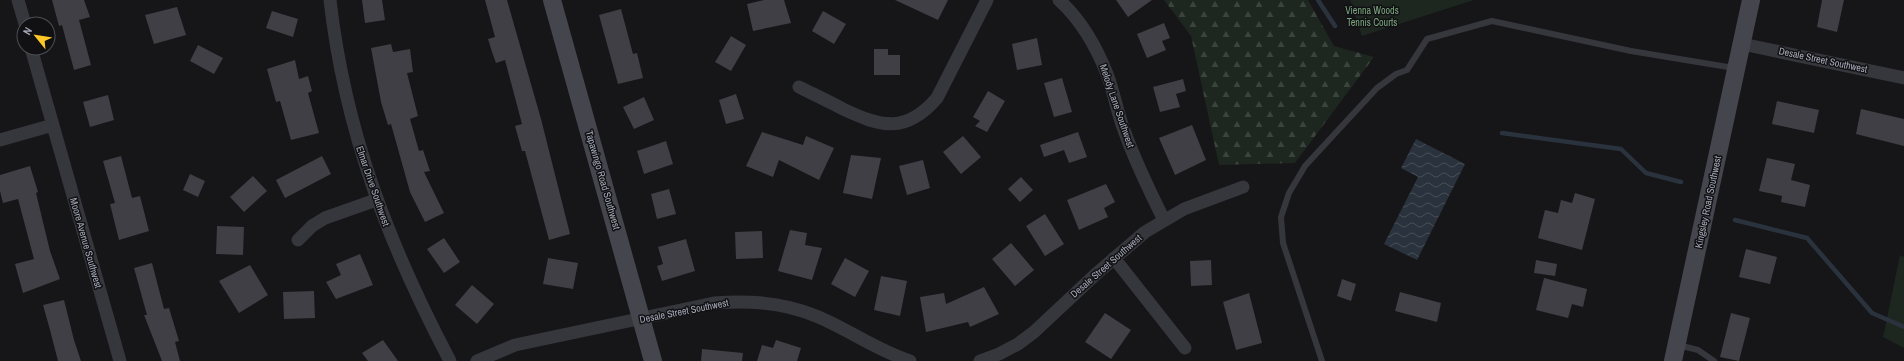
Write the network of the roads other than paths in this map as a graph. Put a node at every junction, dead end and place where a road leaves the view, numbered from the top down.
1 (18, 0) edge
2 (330, 0) edge
3 (552, 0) edge
4 (987, 0) edge
5 (1059, 0) edge
6 (1751, 0) edge
7 (23, 16) edge
8 (1742, 44) junction
9 (33, 56) edge
10 (1737, 69) junction
11 (1904, 78) edge
12 (799, 87) dead end
13 (53, 125) junction
14 (0, 140) edge
15 (1243, 187) dead end
16 (376, 200) junction
17 (1164, 220) junction
18 (298, 240) dead end
19 (1114, 258) junction
20 (641, 319) junction
21 (1185, 348) dead end
22 (1675, 353) edge
23 (120, 361) edge
24 (450, 361) edge
25 (477, 361) edge
26 (653, 361) edge
27 (910, 361) edge
28 (980, 361) edge
29 (1322, 361) edge
30 (1714, 361) edge

1 - 7 street
2 - 16 street, Elmar Drive Southwest
3 - 20 street, Tapawingo Road Southwest
4 - 12 street
5 - 17 street, Melody Lane Southwest
6 - 8 street, Kingsley Road Southwest
8 - 10 street, Kingsley Road Southwest
8 - 11 street, Desale Street Southwest
9 - 13 street, Moore Avenue Southwest
10 - 22 street, Kingsley Road Southwest
10 - 29 lane
13 - 14 street
13 - 23 street, Moore Avenue Southwest
15 - 17 street, Desale Street Southwest
16 - 18 street
16 - 24 street, Elmar Drive Southwest
17 - 19 street, Desale Street Southwest
19 - 21 street
19 - 28 street, Desale Street Southwest
20 - 25 street, Desale Street Southwest
20 - 26 street, Tapawingo Road Southwest
20 - 27 street, Desale Street Southwest
22 - 30 lane

